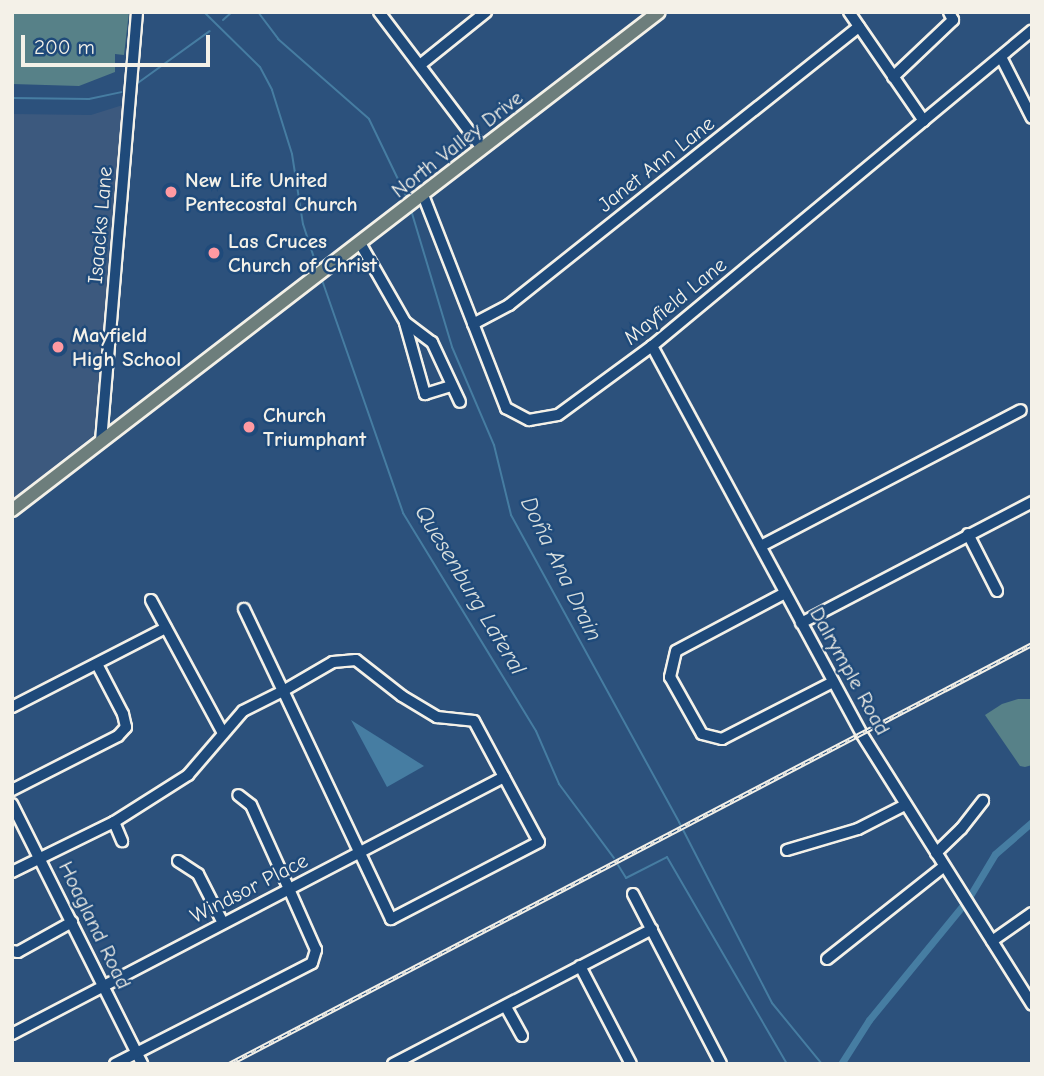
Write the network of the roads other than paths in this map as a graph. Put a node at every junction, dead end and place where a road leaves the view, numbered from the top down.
1 (137, 12) edge
2 (379, 12) edge
3 (486, 12) edge
4 (659, 12) edge
5 (849, 12) edge
6 (949, 12) edge
7 (859, 27) junction
8 (1032, 31) edge
9 (1001, 57) junction
10 (420, 65) junction
11 (893, 77) junction
12 (1032, 118) edge
13 (924, 121) junction
14 (482, 148) junction
15 (420, 197) junction
16 (360, 243) junction
17 (405, 322) junction
18 (474, 324) junction
19 (652, 346) junction
20 (453, 386) junction
21 (460, 402) dead end
22 (1021, 410) dead end
23 (101, 441) junction
24 (1032, 502) edge
25 (12, 510) edge
26 (968, 534) junction
27 (761, 546) junction
28 (997, 591) dead end
29 (785, 593) junction
30 (151, 600) dead end
31 (244, 609) dead end
32 (802, 622) junction
33 (166, 628) junction
34 (97, 664) junction
35 (833, 682) junction
36 (284, 691) junction
37 (12, 707) edge
38 (223, 733) junction
39 (504, 777) junction
40 (12, 790) edge
41 (238, 795) dead end
42 (983, 801) dead end
43 (12, 804) edge
44 (905, 804) junction
45 (114, 822) junction
46 (122, 841) dead end
47 (787, 850) dead end
48 (936, 853) junction
49 (360, 854) junction
50 (40, 857) junction
51 (178, 861) dead end
52 (943, 867) junction
53 (12, 872) edge
54 (289, 889) junction
55 (633, 894) dead end
56 (1032, 913) edge
57 (72, 922) junction
58 (223, 923) junction
59 (652, 929) junction
60 (992, 941) junction
61 (147, 949) dead end
62 (12, 951) edge
63 (827, 959) dead end
64 (153, 961) junction
65 (580, 966) junction
66 (105, 987) junction
67 (1032, 1005) edge
68 (506, 1007) junction
69 (12, 1034) edge
70 (522, 1036) dead end
71 (136, 1053) junction
72 (116, 1064) edge
73 (142, 1064) edge
74 (393, 1064) edge
75 (631, 1064) edge
76 (721, 1064) edge

1 - 23 street, Isaacks Lane
2 - 10 street
3 - 10 street
4 - 14 main road, North Valley Drive
5 - 7 street
6 - 11 street
7 - 11 street
7 - 18 street, Janet Ann Lane
8 - 9 street, Mayfield Lane
9 - 12 street
9 - 13 street, Mayfield Lane
10 - 14 street
11 - 13 street
13 - 19 street, Mayfield Lane
14 - 15 main road, North Valley Drive
15 - 16 main road, North Valley Drive
15 - 18 street, Mayfield Lane
16 - 17 street
16 - 23 main road, North Valley Drive
17 - 20 street
17 - 20 street
18 - 19 street, Mayfield Lane
19 - 27 street, Dalrymple Road
20 - 21 street
22 - 27 street
23 - 25 main road, North Valley Drive
24 - 26 street
26 - 28 street
26 - 32 street
27 - 29 street, Dalrymple Road
29 - 32 street, Dalrymple Road
29 - 35 street
30 - 33 street
31 - 36 street
32 - 35 street, Dalrymple Road
33 - 34 street
33 - 38 street
34 - 37 street
34 - 40 street
35 - 44 street, Dalrymple Road
36 - 38 street
36 - 39 street
36 - 49 street
38 - 45 street
39 - 49 street, Windsor Place
39 - 49 street
41 - 54 street
42 - 48 street
43 - 50 street, Hoagland Road
44 - 47 street
44 - 48 street, Dalrymple Road
45 - 46 street
45 - 50 street
48 - 52 street, Dalrymple Road
49 - 54 street, Windsor Place
50 - 53 street
50 - 57 street, Hoagland Road
51 - 58 street
52 - 60 street, Dalrymple Road
52 - 63 street
54 - 58 street, Windsor Place
54 - 71 street
55 - 59 street
56 - 60 street
57 - 62 street
57 - 66 street, Hoagland Road
58 - 64 street, Windsor Place
59 - 65 street
59 - 76 street
60 - 67 street, Dalrymple Road
61 - 64 street
64 - 66 street, Windsor Place
65 - 68 street
65 - 75 street
66 - 69 street, Windsor Place
66 - 71 street, Hoagland Road
68 - 70 street
68 - 74 street
71 - 72 street
71 - 73 street, Hoagland Road

